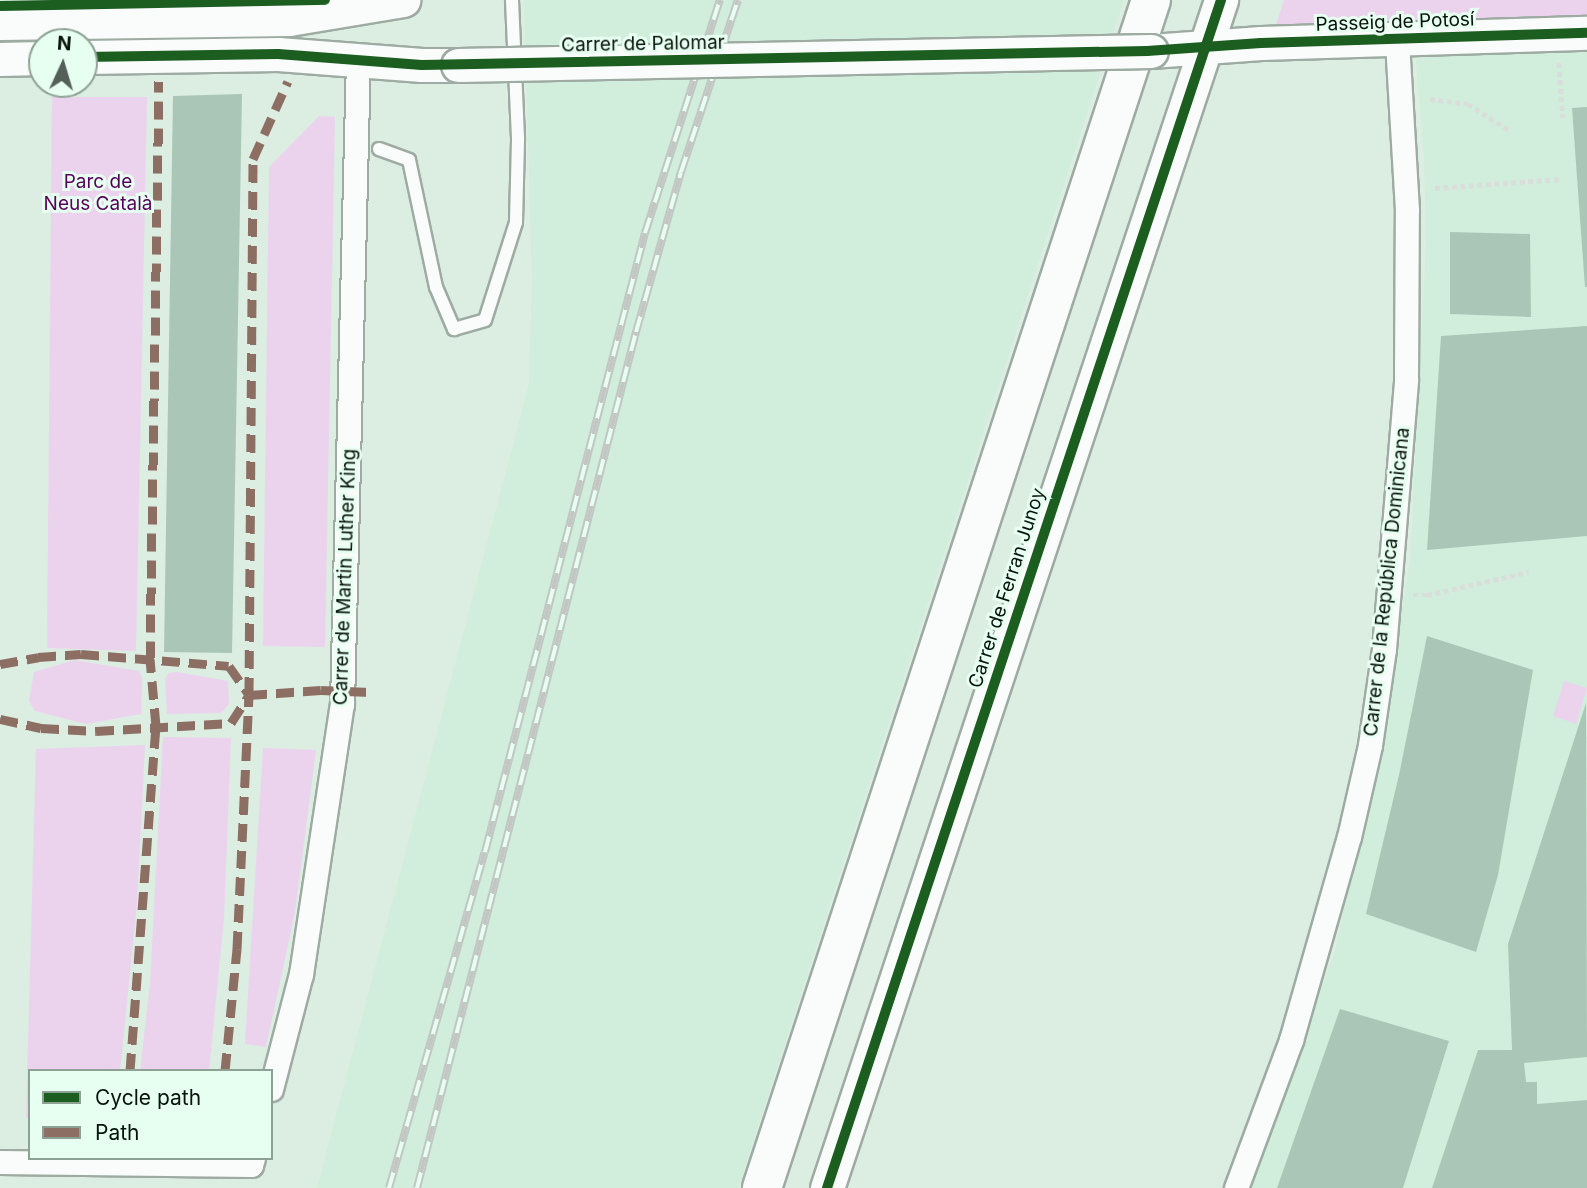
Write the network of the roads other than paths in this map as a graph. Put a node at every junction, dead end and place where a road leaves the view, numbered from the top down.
1 (403, 0) edge
2 (512, 0) edge
3 (1151, 0) edge
4 (1221, 0) edge
5 (361, 5) edge
6 (0, 23) edge
7 (1587, 33) edge
8 (1397, 40) junction
9 (1204, 48) junction
10 (98, 57) edge
11 (28, 58) edge
12 (0, 59) edge
13 (358, 59) junction
14 (379, 149) dead end
15 (273, 1081) edge
16 (252, 1161) edge
17 (0, 1162) edge
18 (762, 1188) edge
19 (827, 1188) edge
20 (1236, 1188) edge

1 - 5 street
2 - 14 lane
3 - 18 highway
4 - 9 street, Carrer de Ferran Junoy
5 - 6 street
5 - 13 street
7 - 8 street, Passeig de Potosí
8 - 9 street, Passeig de Potosí
8 - 20 street, Carrer de la República Dominicana
9 - 13 street, Carrer de Palomar, bridge
9 - 19 street, Carrer de Ferran Junoy
10 - 13 street, Carrer de Palomar
11 - 12 street
13 - 15 street, Carrer de Martin Luther King
16 - 17 street

